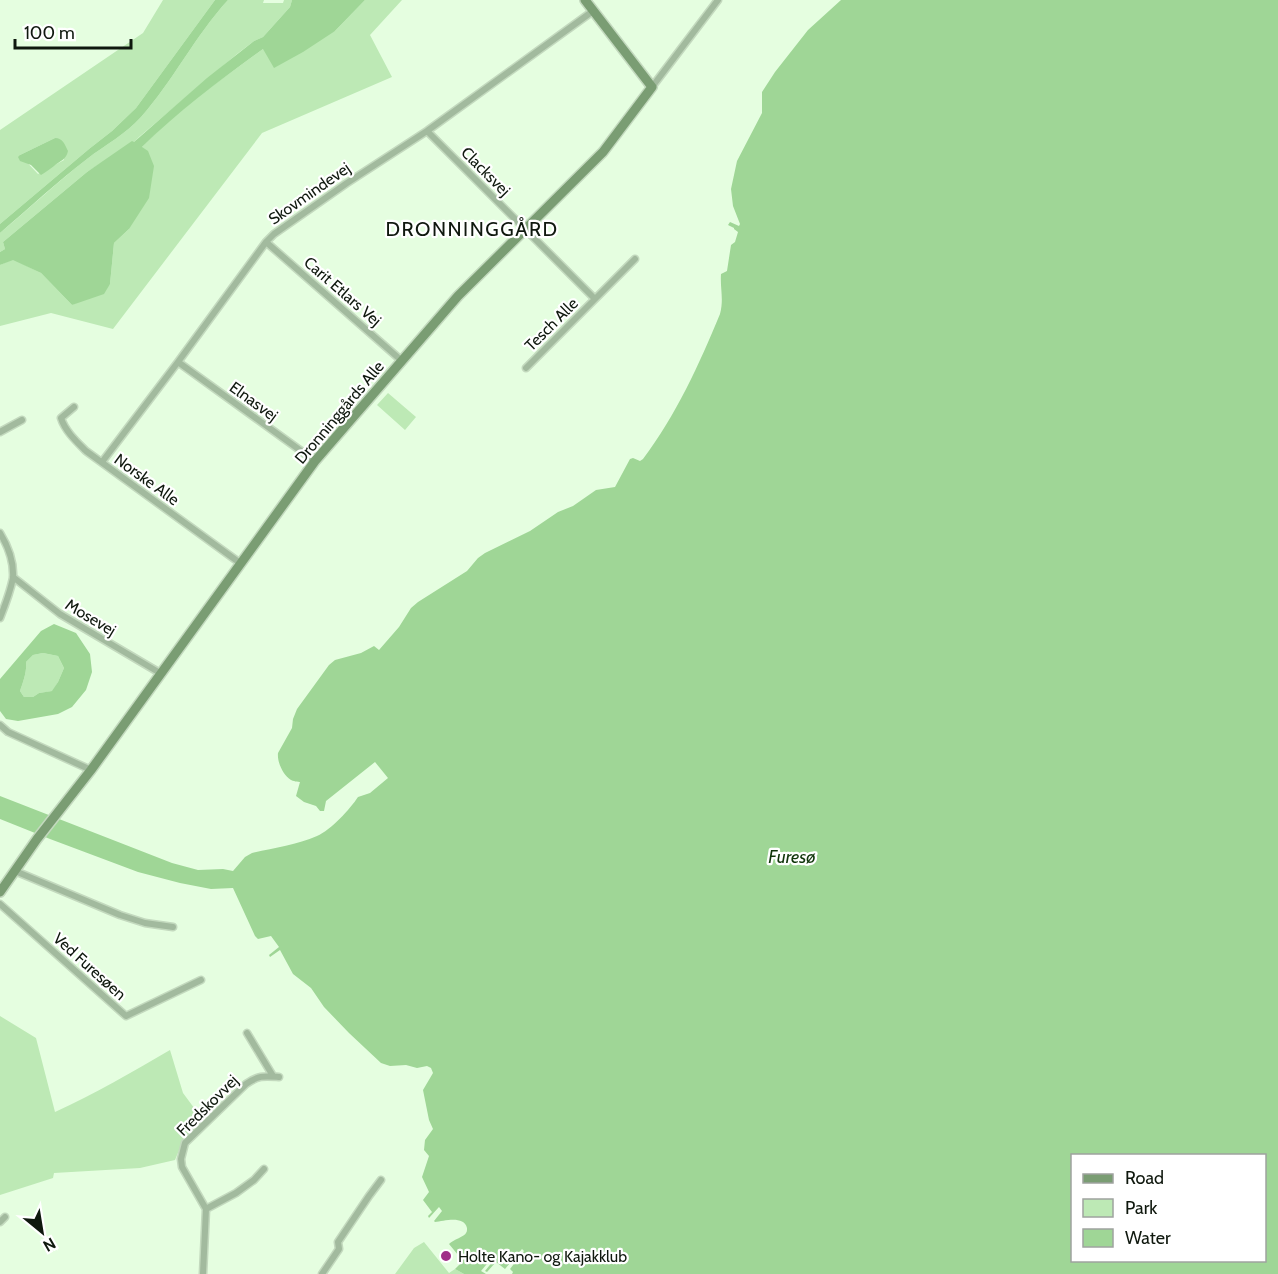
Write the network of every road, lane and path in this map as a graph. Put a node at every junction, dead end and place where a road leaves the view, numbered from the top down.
1 (585, 0) edge
2 (718, 0) edge
3 (593, 11) junction
4 (652, 87) junction
5 (427, 131) junction
6 (526, 230) junction
7 (266, 242) junction
8 (635, 259) dead end
9 (595, 299) junction
10 (402, 360) junction
11 (178, 362) junction
12 (526, 368) dead end
13 (74, 407) dead end
14 (22, 420) dead end
15 (0, 432) edge
16 (315, 461) junction
17 (102, 462) junction
18 (0, 533) edge
19 (240, 563) junction
20 (13, 577) junction
21 (0, 618) edge
22 (160, 673) junction
23 (0, 725) edge
24 (91, 770) junction
25 (15, 871) junction
26 (0, 892) edge
27 (0, 904) edge
28 (173, 927) dead end
29 (201, 980) dead end
30 (247, 1033) dead end
31 (264, 1169) dead end
32 (381, 1180) dead end
33 (206, 1209) junction
34 (202, 1274) edge
35 (322, 1274) edge

1 - 3 street
2 - 4 street, Dronninggårds Alle
3 - 4 street
3 - 5 street, Skovmindevej
4 - 6 street, Dronninggårds Alle
5 - 6 street, Clacksvej
5 - 7 street, Skovmindevej
6 - 9 street, Tesch Alle
6 - 10 street, Dronninggårds Alle
7 - 10 street, Carit Etlars Vej
7 - 11 street, Skovmindevej
8 - 9 street, Tesch Alle
9 - 12 street, Tesch Alle
10 - 16 street, Dronninggårds Alle
11 - 16 street, Elnasvej
11 - 17 street, Skovmindevej
13 - 17 street, Norske Alle
14 - 15 street
16 - 19 street, Dronninggårds Alle
17 - 19 street, Norske Alle
18 - 20 street
19 - 22 street, Dronninggårds Alle
20 - 21 street
20 - 22 street, Mosevej
22 - 24 street, Dronninggårds Alle
23 - 24 street
24 - 25 street, Dronninggårds Alle
25 - 26 street, Dronninggårds Alle
25 - 28 street
27 - 29 street, Ved Furesøen
30 - 33 street, Fredskovvej
31 - 33 street
32 - 35 street
33 - 34 street

